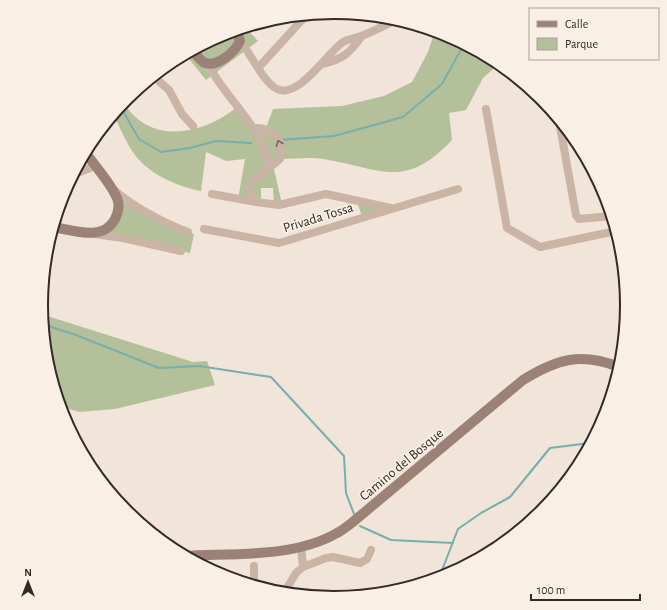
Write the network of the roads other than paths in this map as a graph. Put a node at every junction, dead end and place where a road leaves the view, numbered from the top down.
1 (302, 21) edge
2 (387, 24) edge
3 (238, 36) edge
4 (240, 41) junction
5 (196, 54) edge
6 (208, 64) junction
7 (259, 67) junction
8 (157, 80) edge
9 (486, 109) dead end
10 (193, 126) dead end
11 (254, 128) junction
12 (561, 133) edge
13 (89, 157) edge
14 (95, 166) junction
15 (268, 169) junction
16 (81, 172) edge
17 (110, 187) junction
18 (458, 189) dead end
19 (212, 194) dead end
20 (256, 202) junction
21 (392, 208) junction
22 (605, 217) edge
23 (58, 227) edge
24 (204, 229) dead end
25 (188, 232) dead end
26 (610, 232) edge
27 (87, 233) junction
28 (181, 251) dead end
29 (613, 365) edge
30 (301, 547) junction
31 (371, 550) dead end
32 (195, 555) edge
33 (254, 566) dead end
34 (303, 568) junction
35 (254, 580) edge
36 (287, 588) edge

1 - 7 street
2 - 7 street
3 - 4 street
4 - 6 street
4 - 7 street
5 - 6 street
6 - 11 street
8 - 10 street
9 - 26 street
11 - 15 street
15 -> 11 street
12 - 22 street
13 - 14 street
14 - 16 street
14 - 17 street
15 - 20 street
17 - 25 street
17 - 27 street
18 - 21 street, Privada Tossa
19 - 20 street, Privada Tossa
20 - 21 street, Privada Tossa
21 - 24 street, Privada Tossa
23 - 27 street
27 - 28 street
29 - 30 street, Camino del Bosque
30 - 32 street, Camino del Bosque
30 - 34 street
31 - 34 street
33 - 35 street
34 - 36 street

